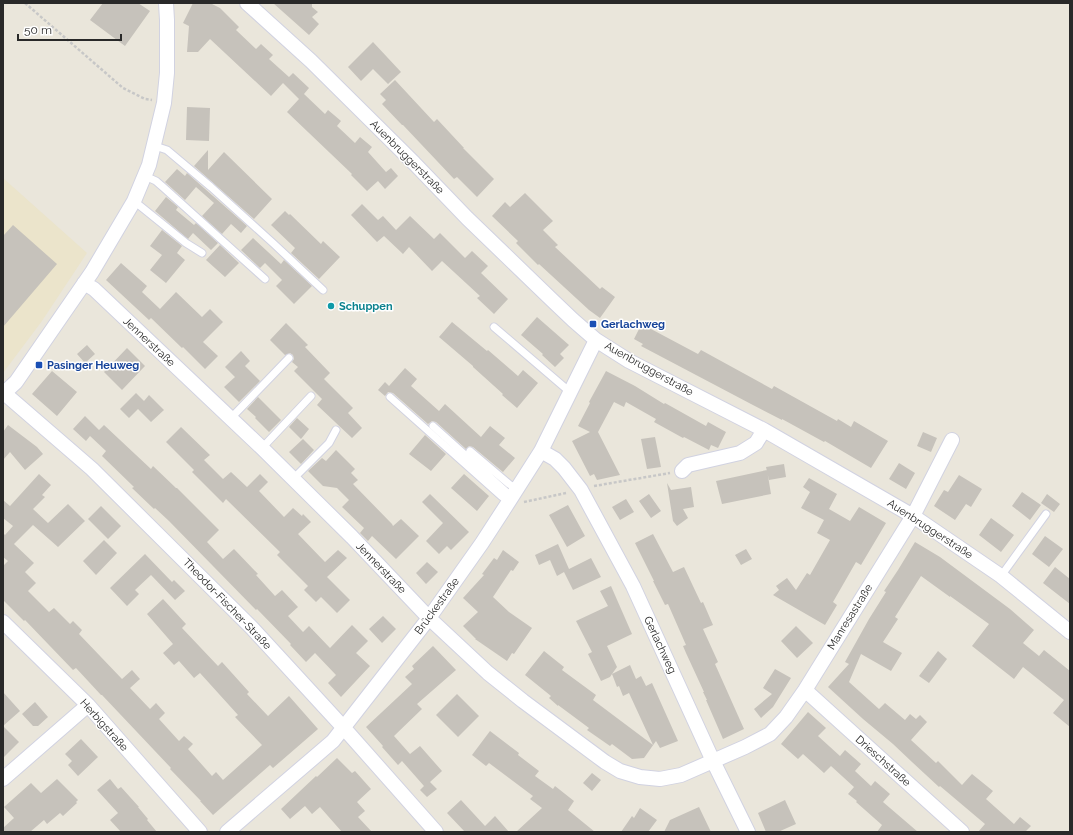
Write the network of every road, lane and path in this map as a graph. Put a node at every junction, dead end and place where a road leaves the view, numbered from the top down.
1 (24, 3) edge
2 (166, 3) edge
3 (247, 3) edge
4 (164, 103) junction
5 (154, 146) junction
6 (145, 176) junction
7 (134, 201) junction
8 (202, 253) dead end
9 (265, 279) dead end
10 (84, 283) junction
11 (323, 290) dead end
12 (494, 327) dead end
13 (596, 340) junction
14 (289, 358) dead end
15 (570, 392) junction
16 (3, 393) edge
17 (311, 396) dead end
18 (390, 396) dead end
19 (231, 418) junction
20 (433, 426) dead end
21 (336, 430) dead end
22 (764, 430) junction
23 (952, 440) dead end
24 (262, 448) junction
25 (470, 451) dead end
26 (541, 451) junction
27 (682, 471) joint
28 (293, 479) junction
29 (580, 490) junction
30 (511, 499) junction
31 (1046, 514) dead end
32 (913, 516) junction
33 (1001, 576) junction
34 (429, 618) junction
35 (3, 622) edge
36 (1070, 632) edge
37 (805, 690) junction
38 (88, 705) junction
39 (343, 727) junction
40 (713, 761) junction
41 (3, 779) edge
42 (746, 831) edge
43 (200, 832) edge
44 (227, 832) edge
45 (436, 832) edge
46 (962, 832) edge

1 - 4 path
2 - 4 street
3 - 13 street, Auenbruggerstraße
4 - 5 street
5 - 6 street
5 - 11 lane
6 - 7 street
6 - 9 lane
7 - 8 lane
7 - 10 street
10 - 16 street
10 - 19 street, Jennerstraße
12 - 15 lane
13 - 15 street, Brückestraße
13 - 22 street, Auenbruggerstraße
14 - 19 lane
15 - 26 street, Brückestraße
16 - 39 street, Theodor-Fischer-Straße
17 - 24 lane
18 - 30 lane
19 - 24 street, Jennerstraße
20 - 30 lane
21 - 28 lane
22 - 27 street
22 - 32 street, Auenbruggerstraße
23 - 32 street, Manresastraße
24 - 28 street, Jennerstraße
25 - 30 lane
26 - 29 street, Gerlachweg
26 - 30 street, Brückestraße
27 - 29 path
28 - 34 street, Jennerstraße
29 - 30 path
29 - 40 street, Gerlachweg
30 - 34 street, Brückestraße
31 - 33 lane
32 - 33 street, Auenbruggerstraße
32 - 37 street, Manresastraße
33 - 36 street, Auenbruggerstraße
34 - 39 street, Brückestraße
34 - 40 street, Jennerstraße
35 - 38 street, Herbigstraße
37 - 40 street, Manresastraße
37 - 46 street, Drieschstraße
38 - 41 street
38 - 43 street, Herbigstraße
39 - 44 street, Brückestraße
39 - 45 street, Theodor-Fischer-Straße
40 - 42 street, Gerlachweg

